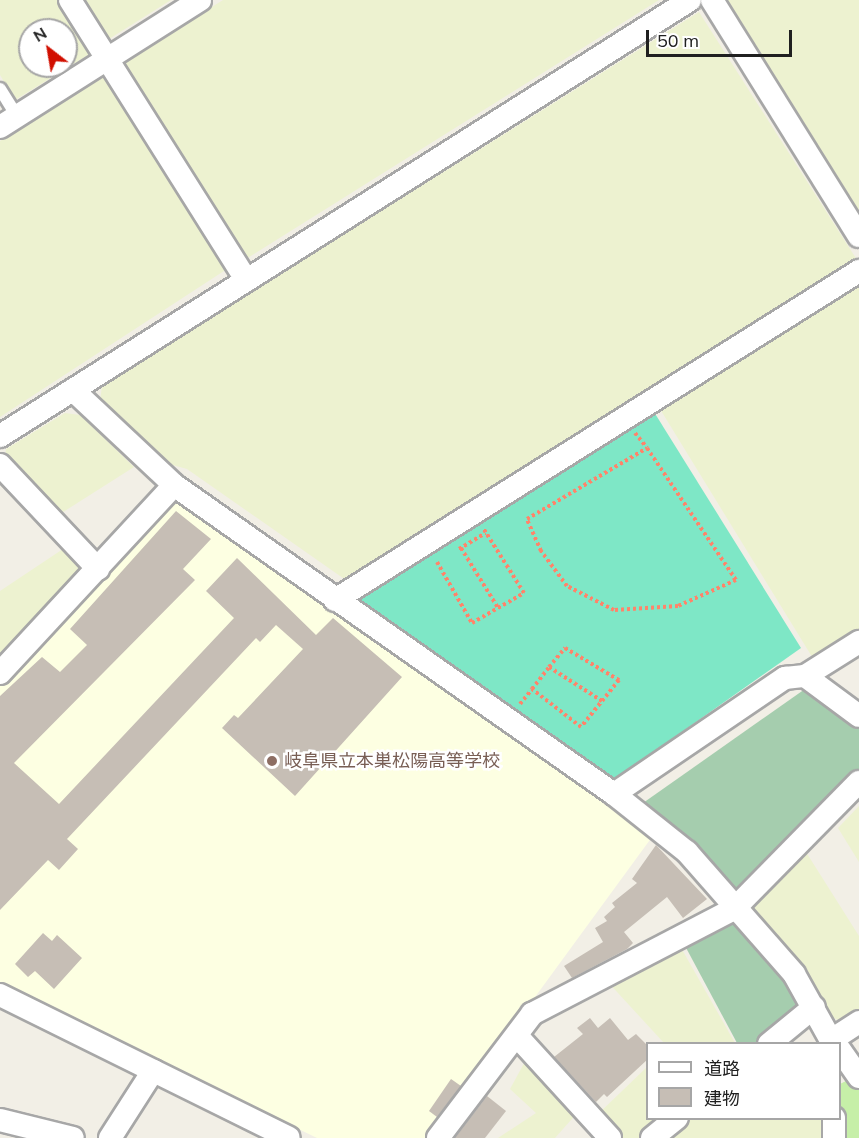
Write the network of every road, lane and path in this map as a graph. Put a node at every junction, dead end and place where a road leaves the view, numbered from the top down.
1 (70, 0) edge
2 (200, 0) edge
3 (690, 0) edge
4 (712, 0) edge
5 (107, 59) junction
6 (0, 88) edge
7 (9, 122) edge
8 (859, 236) edge
9 (859, 271) edge
10 (246, 280) junction
11 (73, 390) junction
12 (624, 417) junction
13 (0, 436) edge
14 (647, 448) junction
15 (0, 465) edge
16 (174, 485) junction
17 (473, 513) junction
18 (461, 548) dead end
19 (435, 563) dead end
20 (98, 569) junction
21 (335, 600) junction
22 (498, 608) junction
23 (859, 642) edge
24 (549, 667) junction
25 (0, 673) edge
26 (805, 676) junction
27 (532, 689) junction
28 (602, 701) junction
29 (859, 716) edge
30 (508, 719) junction
31 (859, 782) edge
32 (614, 794) junction
33 (734, 909) junction
34 (0, 995) edge
35 (814, 1007) junction
36 (859, 1023) edge
37 (517, 1036) junction
38 (771, 1042) edge
39 (834, 1042) edge
40 (837, 1042) edge
41 (841, 1052) edge
42 (153, 1071) junction
43 (859, 1077) edge
44 (0, 1120) edge
45 (675, 1120) edge
46 (834, 1120) edge
47 (74, 1138) edge
48 (110, 1138) edge
49 (289, 1138) edge
50 (438, 1138) edge
51 (610, 1138) edge
52 (652, 1138) edge
53 (834, 1138) edge

1 - 5 street
2 - 5 street
3 - 10 street
4 - 8 street
5 - 7 street
5 - 10 street
6 - 7 lane
9 - 12 street
10 - 11 street
11 - 13 street
11 - 16 street
12 - 14 path
12 - 17 street
14 - 14 path
15 - 20 street
16 - 20 street
16 - 21 street
17 - 21 street
17 - 22 path
18 - 22 path
19 - 22 path
20 - 25 street
21 - 30 street
23 - 26 street
24 - 27 path
24 - 28 path
24 - 28 path
26 - 29 street
26 - 32 street
27 - 28 path
27 - 30 path
30 - 32 street
31 - 33 street
32 - 33 street
33 - 35 street
33 - 37 street
34 - 42 street
35 - 38 street
35 - 39 street
36 - 40 street
37 - 50 street
37 - 51 street
41 - 43 street
42 - 48 street
42 - 49 street
44 - 47 street
45 - 52 street
46 - 53 street

